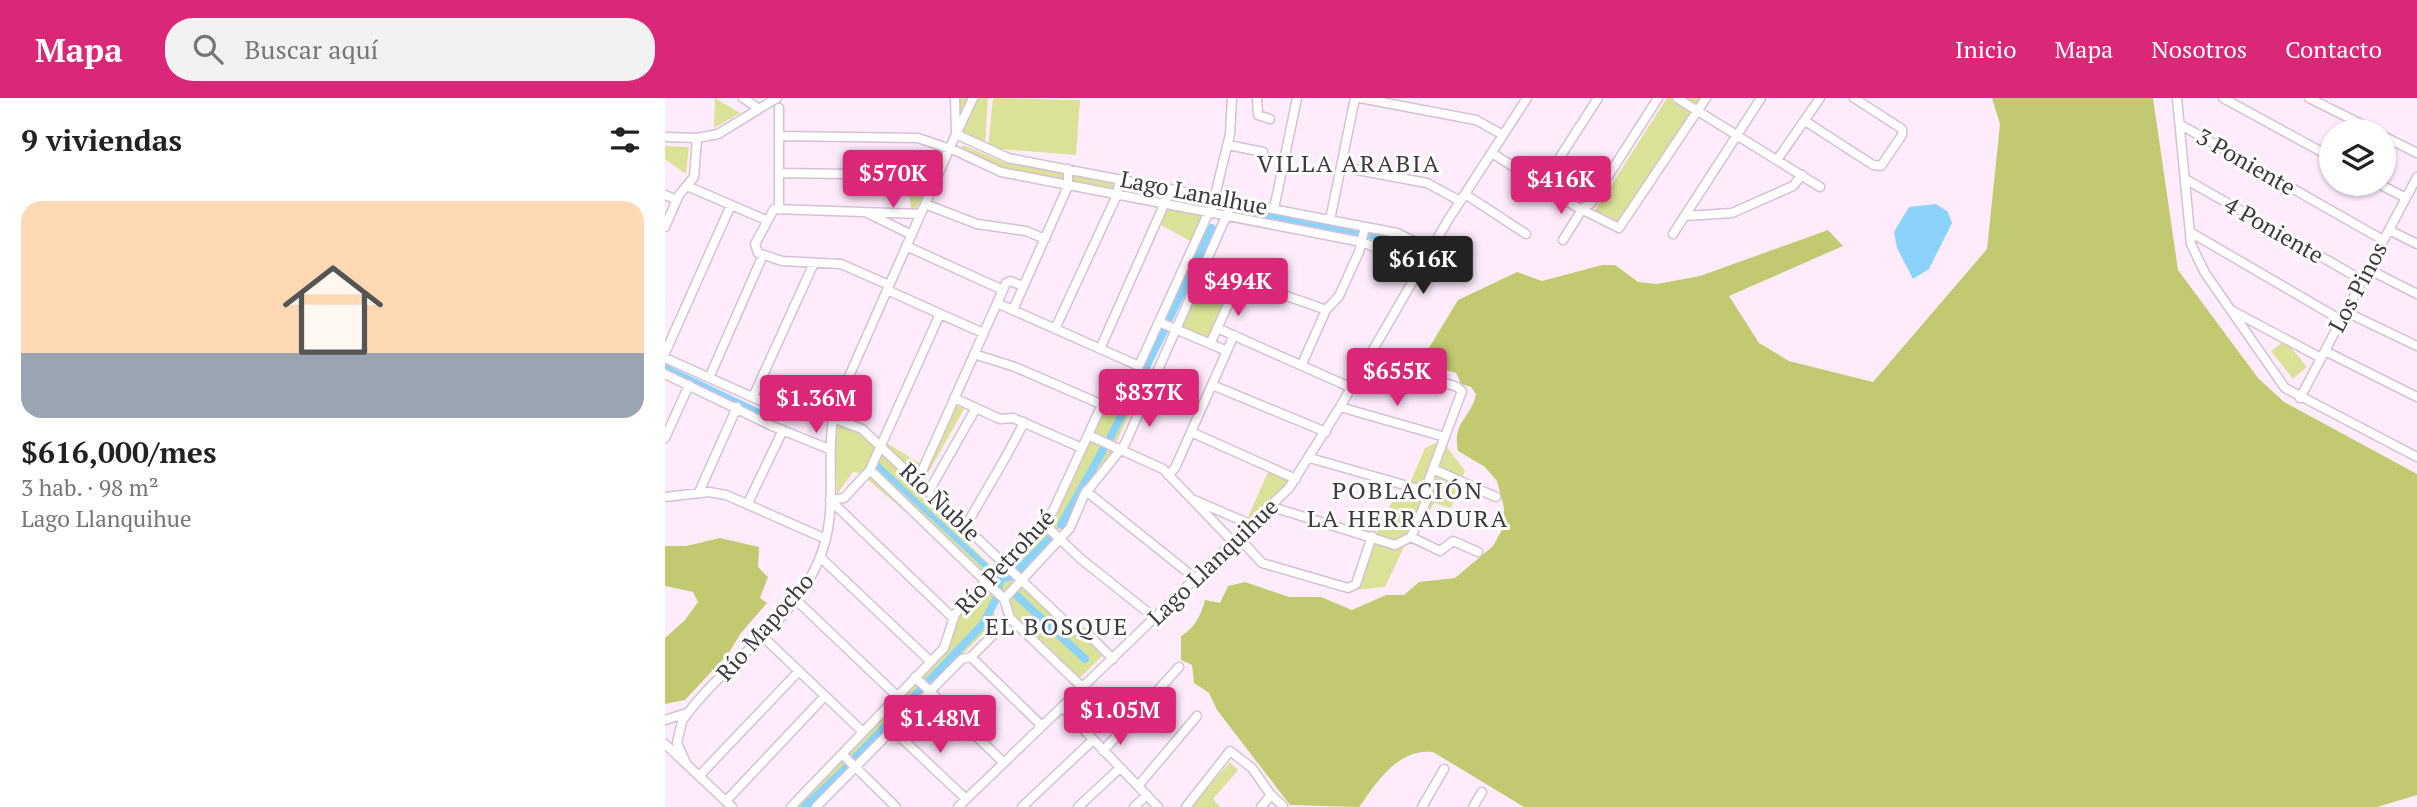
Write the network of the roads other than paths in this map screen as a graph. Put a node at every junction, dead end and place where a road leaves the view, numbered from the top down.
1 (743, 98) edge
2 (777, 98) edge
3 (955, 98) edge
4 (973, 98) edge
5 (1232, 98) edge
6 (1257, 98) edge
7 (1297, 98) edge
8 (1355, 98) edge
9 (1360, 98) edge
10 (1527, 98) edge
11 (1598, 98) edge
12 (1658, 98) edge
13 (1677, 98) edge
14 (1706, 98) edge
15 (1761, 98) edge
16 (1820, 98) edge
17 (1854, 98) edge
18 (2177, 98) edge
19 (2223, 98) edge
20 (2309, 98) edge
21 (1388, 101) edge
22 (758, 108) junction
23 (779, 108) dead end
24 (1697, 111) junction
25 (1270, 119) dead end
26 (2351, 119) edge
27 (1805, 121) junction
28 (2181, 125) junction
29 (956, 134) junction
30 (1503, 135) junction
31 (780, 136) junction
32 (1736, 136) junction
33 (665, 137) edge
34 (697, 138) junction
35 (2396, 142) edge
36 (1228, 145) junction
37 (950, 148) junction
38 (2319, 151) edge
39 (1263, 152) dead end
40 (1492, 153) junction
41 (2417, 153) edge
42 (1777, 160) junction
43 (1341, 167) junction
44 (1068, 169) junction
45 (780, 173) junction
46 (1802, 175) junction
47 (936, 178) junction
48 (1119, 179) junction
49 (2416, 179) edge
50 (2187, 180) junction
51 (1542, 185) junction
52 (687, 186) junction
53 (1068, 186) junction
54 (1820, 187) dead end
55 (1171, 189) junction
56 (2396, 193) edge
57 (665, 195) edge
58 (1117, 195) junction
59 (1217, 197) junction
60 (1463, 197) junction
61 (2406, 198) junction
62 (677, 200) junction
63 (1233, 201) junction
64 (925, 204) junction
65 (1166, 204) junction
66 (731, 205) junction
67 (1583, 208) junction
68 (779, 209) junction
69 (1274, 209) junction
70 (862, 210) junction
71 (1212, 212) junction
72 (921, 214) junction
73 (1227, 215) junction
74 (1685, 216) junction
75 (766, 220) junction
76 (1330, 220) junction
77 (665, 227) edge
78 (1365, 227) junction
79 (2389, 230) junction
80 (2190, 232) junction
81 (1526, 234) dead end
82 (1674, 234) dead end
83 (912, 235) junction
84 (1045, 239) junction
85 (1563, 240) dead end
86 (2383, 240) junction
87 (1362, 242) junction
88 (2417, 244) edge
89 (906, 246) junction
90 (1433, 250) junction
91 (763, 255) junction
92 (1187, 261) junction
93 (814, 263) junction
94 (1423, 267) junction
95 (1204, 268) junction
96 (2368, 269) junction
97 (2362, 280) junction
98 (1239, 281) junction
99 (1023, 286) junction
100 (888, 288) junction
101 (1003, 289) junction
102 (2417, 293) edge
103 (997, 303) junction
104 (2228, 309) junction
105 (1013, 310) junction
106 (1326, 310) junction
107 (940, 314) junction
108 (2343, 316) junction
109 (1159, 322) junction
110 (1217, 328) junction
111 (1055, 329) junction
112 (1177, 330) junction
113 (983, 333) junction
114 (1234, 335) junction
115 (1210, 344) junction
116 (2417, 346) edge
117 (1100, 349) junction
118 (1227, 351) junction
119 (974, 354) junction
120 (2323, 354) junction
121 (665, 355) edge
122 (1369, 358) junction
123 (1302, 364) junction
124 (1139, 366) junction
125 (665, 374) edge
126 (709, 377) junction
127 (689, 385) junction
128 (1212, 385) junction
129 (1352, 388) junction
130 (753, 397) junction
131 (2417, 397) edge
132 (954, 398) junction
133 (2300, 398) junction
134 (1103, 405) junction
135 (737, 407) junction
136 (1341, 407) junction
137 (976, 408) junction
138 (833, 419) junction
139 (1024, 422) junction
140 (783, 430) junction
141 (1191, 432) junction
142 (1326, 432) junction
143 (1088, 435) junction
144 (1445, 437) junction
145 (665, 438) edge
146 (881, 446) junction
147 (1082, 448) junction
148 (829, 449) junction
149 (1121, 450) junction
150 (2417, 457) edge
151 (1310, 458) junction
152 (870, 470) junction
153 (1433, 470) junction
154 (1168, 475) junction
155 (1296, 479) junction
156 (918, 480) junction
157 (1425, 486) junction
158 (929, 491) junction
159 (1086, 491) junction
160 (699, 492) junction
161 (665, 497) edge
162 (1496, 497) dead end
163 (1188, 498) junction
164 (830, 500) junction
165 (748, 503) junction
166 (1272, 507) junction
167 (1042, 522) junction
168 (1252, 525) junction
169 (966, 526) junction
170 (1373, 536) junction
171 (1411, 537) junction
172 (826, 539) junction
173 (1060, 540) junction
174 (1236, 541) junction
175 (1478, 552) dead end
176 (820, 557) junction
177 (1004, 563) junction
178 (1196, 579) junction
179 (1022, 580) junction
180 (987, 581) junction
181 (1004, 598) junction
182 (795, 599) junction
183 (953, 618) junction
184 (1010, 618) junction
185 (1155, 618) junction
186 (762, 636) junction
187 (971, 657) junction
188 (1113, 659) junction
189 (930, 662) junction
190 (1179, 667) dead end
191 (799, 671) junction
192 (915, 677) junction
193 (1082, 687) junction
194 (931, 692) junction
195 (825, 696) junction
196 (897, 696) junction
197 (1062, 707) junction
198 (689, 712) junction
199 (1197, 716) dead end
200 (665, 720) edge
201 (1042, 726) junction
202 (894, 731) junction
203 (863, 732) junction
204 (1093, 740) junction
205 (665, 744) edge
206 (1104, 751) junction
207 (842, 754) junction
208 (686, 763) junction
209 (1004, 763) junction
210 (855, 767) junction
211 (1120, 768) junction
212 (1444, 769) dead end
213 (699, 776) junction
214 (1138, 786) junction
215 (1482, 792) dead end
216 (1147, 795) junction
217 (1271, 795) junction
218 (966, 799) junction
219 (729, 804) edge
220 (818, 806) edge
221 (1283, 806) edge
222 (791, 807) edge
223 (896, 807) edge
224 (958, 807) edge
225 (1022, 807) edge
226 (1079, 807) edge
227 (1134, 807) edge
228 (1158, 807) edge
229 (1186, 807) edge
230 (1261, 807) edge
231 (1422, 807) edge
232 (1473, 807) edge

1 - 22 street
2 - 22 street
3 - 29 street, Río Mapocho
4 - 29 street
5 - 36 street, Río Petrohué
6 - 25 street
7 - 69 street
8 - 43 street
9 - 21 street
10 - 30 street, Lago Llanquihue
11 - 51 street
12 - 67 street
13 - 24 street
14 - 24 street
15 - 32 street
16 - 27 street
17 - 27 street
18 - 28 street
19 - 38 street
20 - 26 street
21 - 30 street
22 - 34 street
23 - 31 street
24 - 32 street
24 - 67 street
27 - 42 street
28 - 50 street
28 - 86 street, 3 Poniente
29 - 37 street, Río Mapocho
29 - 44 street, Lago Lanalhue
30 - 40 street, Lago Llanquihue
31 - 37 street, Lago Lanalhue
31 - 45 street
32 - 42 street
32 - 74 street
33 - 34 street
34 - 52 street
35 - 41 street
36 - 39 street
36 - 59 street, Río Petrohué
37 - 47 street, Río Mapocho
37 - 53 street, Lago Lanalhue
40 - 51 street
40 - 60 street, Lago Llanquihue
42 - 46 street
43 - 60 street
43 - 76 street
44 - 48 street, Lago Lanalhue
44 - 53 street
45 - 47 street
45 - 68 street
46 - 54 street
46 - 74 street
47 - 64 street, Río Mapocho
48 - 55 street, Lago Lanalhue
48 - 58 street
49 - 61 street, Los Pinos
50 - 80 street
50 - 97 street, 4 Poniente
51 - 67 street
52 - 62 street
52 - 66 street
53 - 58 street, Lago Lanalhue
53 - 84 street
55 - 59 street, Lago Lanalhue
55 - 65 street
56 - 61 street
57 - 62 street
58 - 65 street, Lago Lanalhue
58 - 111 street
59 - 63 street, Lago Lanalhue
59 - 71 street, Río Petrohué
60 - 81 street
60 - 90 street, Lago Llanquihue
61 - 79 street, Los Pinos
62 - 77 street
63 - 69 street, Lago Lanalhue
63 - 73 street, Río Petrohué
64 - 72 street, Río Mapocho
64 - 84 street
65 - 71 street, Lago Lanalhue
65 - 117 street
66 - 75 street
66 - 121 street
67 - 85 street
68 - 70 street
68 - 75 street
69 - 76 street, Lago Lanalhue
70 - 72 street
70 - 83 street
71 - 73 street, Lago Lanalhue
71 - 92 street, Río Petrohué
72 - 83 street, Río Mapocho
73 - 87 street, Lago Lanalhue
73 - 95 street, Río Petrohué
74 - 82 street
75 - 91 street
76 - 78 street, Lago Lanalhue
78 - 87 street
78 - 90 street, Lago Lanalhue
79 - 86 street, Los Pinos
79 - 88 street
80 - 104 street
80 - 108 street
83 - 89 street, Río Mapocho
84 - 99 street
86 - 96 street, Los Pinos
87 - 94 street, Lago Lanalhue
87 - 106 street
89 - 100 street, Río Mapocho
89 - 101 street
90 - 94 street, Lago Llanquihue
91 - 93 street
91 - 126 street
92 - 95 street
92 - 109 street, Río Petrohué
93 - 100 street
93 - 130 street
94 - 122 street, Lago Llanquihue
95 - 98 street
95 - 112 street, Río Petrohué
96 - 97 street, Los Pinos
96 - 102 street
97 - 108 street, Los Pinos
98 - 106 street
98 - 110 street
99 - 101 street
99 - 105 street
100 - 107 street
100 - 138 street, Río Mapocho
101 - 103 street
103 - 105 street
103 - 113 street
104 - 120 street
104 - 133 street
105 - 111 street
106 - 123 street
107 - 113 street
107 - 146 street
108 - 116 street
108 - 120 street, Los Pinos
109 - 112 street
109 - 124 street, Río Petrohué
110 - 114 street
110 - 115 street
111 - 117 street
112 - 115 street
112 - 149 street, Río Petrohué
113 - 119 street
114 - 118 street
114 - 123 street
115 - 118 street
117 - 124 street
118 - 128 street
119 - 132 street
119 - 134 street
120 - 131 street
120 - 133 street, Los Pinos
121 - 126 street, Río Ñuble
122 - 129 street, Lago Llanquihue
122 - 144 street
123 - 129 street
124 - 134 street, Río Petrohué
125 - 127 street
126 - 130 street, Río Ñuble
127 - 135 street
127 - 145 street
128 - 141 street
128 - 142 street
129 - 136 street, Lago Llanquihue
130 - 138 street, Río Ñuble
132 - 137 street
132 - 156 street
133 - 150 street
134 - 143 street, Río Petrohué
135 - 140 street
135 - 160 street
136 - 142 street, Lago Llanquihue
136 - 144 street
137 - 139 street
137 - 158 street
138 - 146 street, Río Ñuble
138 - 148 street, Río Mapocho
139 - 147 street
139 - 169 street
140 - 148 street
140 - 165 street
141 - 154 street
141 - 155 street
142 - 151 street, Lago Llanquihue
143 - 147 street, Río Petrohué
143 - 149 street
144 - 153 street
146 - 152 street
146 - 156 street, Río Ñuble
147 - 167 street, Río Petrohué
148 - 164 street, Río Mapocho
149 - 154 street
149 - 159 street, Río Petrohué
151 - 155 street, Lago Llanquihue
151 - 157 street
152 - 164 street
152 - 180 street, Río Ñuble
153 - 157 street
153 - 162 street
154 - 163 street
155 - 166 street, Lago Llanquihue
156 - 158 street, Río Ñuble
157 - 171 street
158 - 169 street, Río Ñuble
159 - 173 street, Río Petrohué
159 - 178 street
160 - 161 street
160 - 165 street
163 - 168 street
163 - 174 street
164 - 172 street, Río Mapocho
164 - 183 street
165 - 172 street
166 - 168 street, Lago Llanquihue
166 - 170 street
167 - 173 street
167 - 177 street, Río Petrohué
168 - 174 street, Lago Llanquihue
169 - 177 street, Río Ñuble
170 - 171 street
170 - 174 street
171 - 175 street
172 - 176 street, Río Mapocho
173 - 179 street, Río Petrohué
173 - 185 street
174 - 178 street, Lago Llanquihue
176 - 182 street, Río Mapocho
176 - 189 street
177 - 179 street, Río Ñuble
177 - 180 street, Río Petrohué
178 - 185 street, Lago Llanquihue
179 - 181 street, Río Petrohué
179 - 188 street, Río Ñuble
180 - 181 street, Río Ñuble
180 - 183 street, Río Petrohué
181 - 184 street, Río Petrohué
182 - 186 street, Río Mapocho
182 - 196 street
183 - 189 street, Río Petrohué
184 - 187 street, Río Petrohué
184 - 193 street
185 - 188 street, Lago Llanquihue
186 - 191 street
186 - 198 street, Río Mapocho
187 - 194 street, Río Petrohué
187 - 201 street
188 - 193 street, Lago Llanquihue
189 - 192 street, Río Petrohué
190 - 206 street
191 - 195 street
191 - 213 street
192 - 194 street
192 - 196 street, Río Petrohué
193 - 197 street, Lago Llanquihue
194 - 202 street, Río Petrohué
194 - 209 street
195 - 203 street
195 - 219 street
196 - 203 street, Río Petrohué
197 - 201 street, Lago Llanquihue
197 - 204 street
198 - 200 street, Río Mapocho
198 - 208 street, Río Mapocho
199 - 214 street
201 - 209 street, Lago Llanquihue
202 - 210 street, Río Petrohué
202 - 218 street
203 - 207 street, Río Petrohué
204 - 206 street
204 - 225 street
205 - 208 street
206 - 211 street
207 - 210 street
207 - 222 street, Río Petrohué
208 - 213 street
209 - 218 street, Lago Llanquihue
210 - 220 street, Río Petrohué
210 - 223 street
211 - 214 street
211 - 226 street
212 - 231 street
213 - 219 street
214 - 216 street
215 - 232 street
216 - 227 street
216 - 228 street
217 - 221 street
217 - 229 street
217 - 230 street
218 - 224 street, Lago Llanquihue

